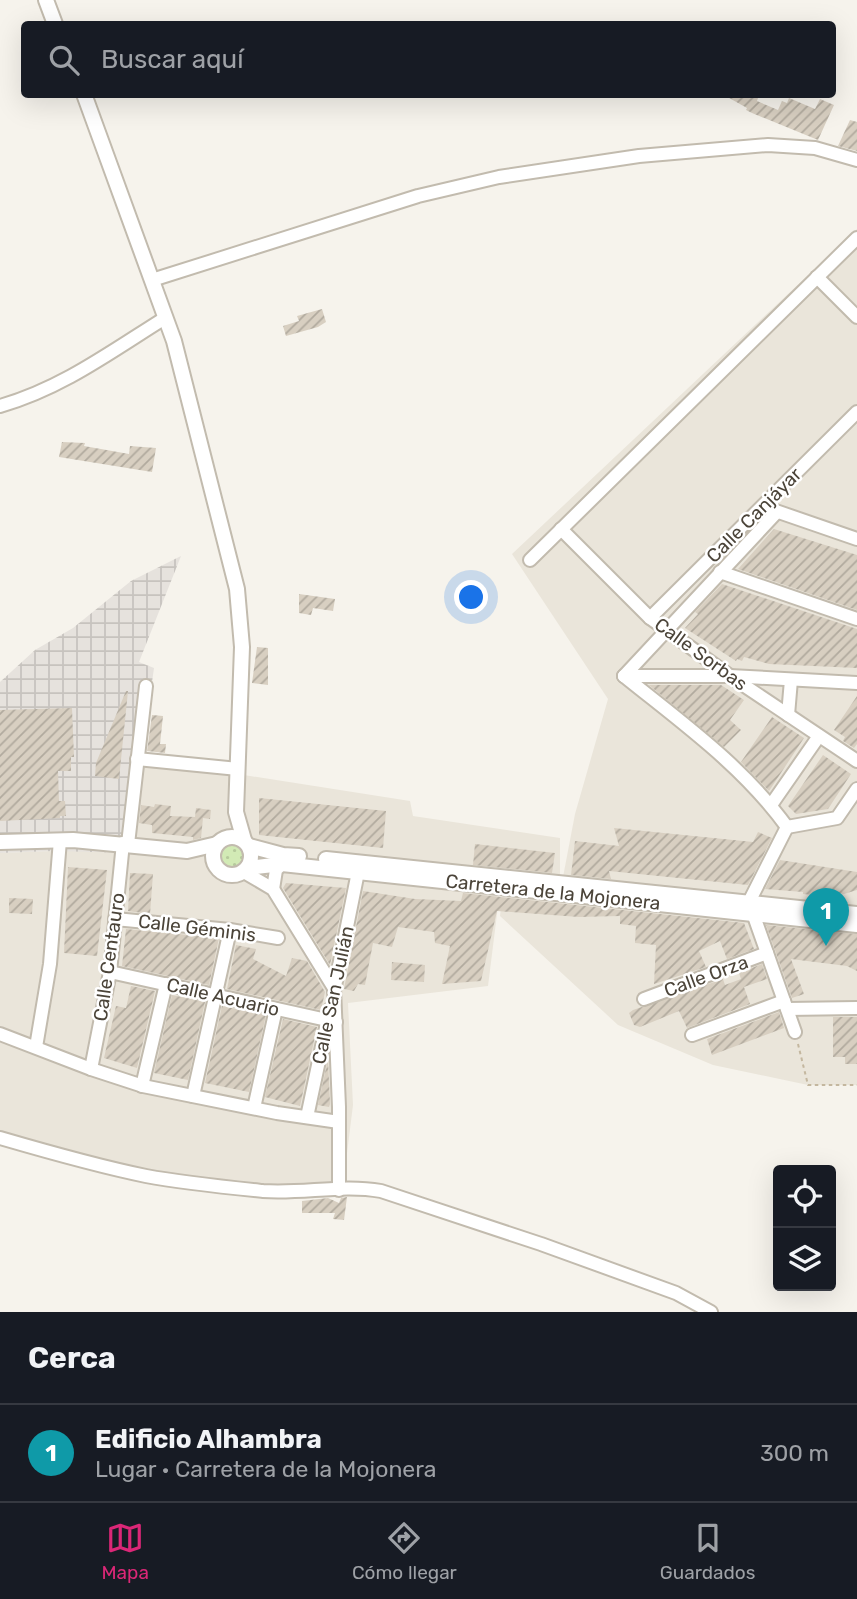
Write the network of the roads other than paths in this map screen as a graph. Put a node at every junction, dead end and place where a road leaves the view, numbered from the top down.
1 (46, 0) edge
2 (54, 21) edge
3 (85, 98) edge
4 (857, 160) edge
5 (857, 238) edge
6 (817, 277) junction
7 (152, 280) junction
8 (857, 317) edge
9 (165, 318) junction
10 (0, 406) edge
11 (857, 412) edge
12 (763, 505) junction
13 (776, 512) junction
14 (561, 528) junction
15 (857, 539) edge
16 (530, 560) dead end
17 (720, 572) junction
18 (650, 618) junction
19 (857, 619) edge
20 (667, 630) junction
21 (624, 676) junction
22 (730, 676) junction
23 (792, 680) junction
24 (857, 684) edge
25 (146, 686) dead end
26 (788, 715) junction
27 (819, 736) junction
28 (137, 759) junction
29 (857, 761) edge
30 (238, 769) junction
31 (857, 789) edge
32 (771, 805) junction
33 (236, 812) junction
34 (787, 827) junction
35 (60, 840) junction
36 (0, 842) edge
37 (219, 842) junction
38 (247, 843) junction
39 (125, 844) junction
40 (187, 851) junction
41 (282, 864) junction
42 (215, 865) junction
43 (246, 870) junction
44 (358, 872) junction
45 (273, 889) junction
46 (751, 908) junction
47 (857, 914) edge
48 (115, 919) junction
49 (857, 925) edge
50 (230, 930) junction
51 (278, 938) dead end
52 (767, 953) junction
53 (110, 972) junction
54 (166, 984) junction
55 (334, 988) junction
56 (215, 996) junction
57 (644, 999) dead end
58 (785, 1005) junction
59 (857, 1008) edge
60 (276, 1009) junction
61 (332, 1022) junction
62 (795, 1032) road end
63 (0, 1034) edge
64 (692, 1035) dead end
65 (36, 1047) junction
66 (91, 1069) junction
67 (142, 1086) junction
68 (193, 1096) junction
69 (254, 1108) junction
70 (307, 1117) junction
71 (339, 1122) junction
72 (0, 1138) edge
73 (338, 1190) junction
74 (711, 1312) edge

1 - 2 street
3 - 7 street
4 - 7 street
5 - 6 street
6 - 8 street
6 - 14 street
7 - 9 street
9 - 10 street
9 - 30 street
11 - 12 street, Calle Canjáyar
12 - 13 street
12 - 18 street, Calle Canjáyar
13 - 15 street
13 - 17 street, Calle Canjáyar
14 - 16 street
14 - 18 street, Calle Sorbas
17 - 19 street
17 - 20 street, Calle Canjáyar
18 - 20 street, Calle Sorbas
20 - 21 street, Calle Canjáyar
20 - 22 street, Calle Sorbas
21 - 22 street
21 - 32 street
22 - 23 street
22 - 26 street, Calle Sorbas
23 - 24 street
23 - 26 street
25 - 28 street, Calle Centauro
26 - 27 street, Calle Sorbas
27 - 29 street, Calle Sorbas
27 - 32 street
28 - 30 street
28 - 39 street, Calle Centauro
30 - 33 street
31 - 34 street
32 - 34 street
33 - 37 street
33 - 38 street
34 - 46 street
35 - 36 street
35 - 39 street
35 - 65 street
37 - 38 street
37 - 40 street
37 - 42 street
38 - 43 street
38 - 46 street, Carretera de la Mojonera
39 - 40 street
39 - 48 street, Calle Centauro
40 - 42 street
41 - 43 street, Carretera de la Mojonera
41 - 44 street, Carretera de la Mojonera
41 - 45 street
42 - 43 street
43 - 45 street
44 - 46 street, Carretera de la Mojonera
44 - 55 street, Calle San Julián
45 - 55 street
46 - 47 street, Carretera de la Mojonera
46 - 49 street, Carretera de la Mojonera
46 - 52 street
48 - 50 street, Calle Géminis
48 - 53 street, Calle Centauro
50 - 51 street, Calle Géminis
50 - 56 street
52 - 57 street, Calle Orza
52 - 58 street
53 - 54 street, Calle Acuario
53 - 66 street, Calle Centauro
54 - 56 street, Calle Acuario
54 - 67 street
55 - 61 street
56 - 60 street, Calle Acuario
56 - 68 street
58 - 59 street
58 - 62 street
58 - 64 street
60 - 61 street, Calle Acuario
60 - 69 street
61 - 70 street, Calle San Julián
61 - 71 street
63 - 65 street
65 - 66 street
66 - 67 street
67 - 68 street
68 - 69 street
69 - 70 street
70 - 71 street
71 - 73 street
72 - 73 street
73 - 74 street

